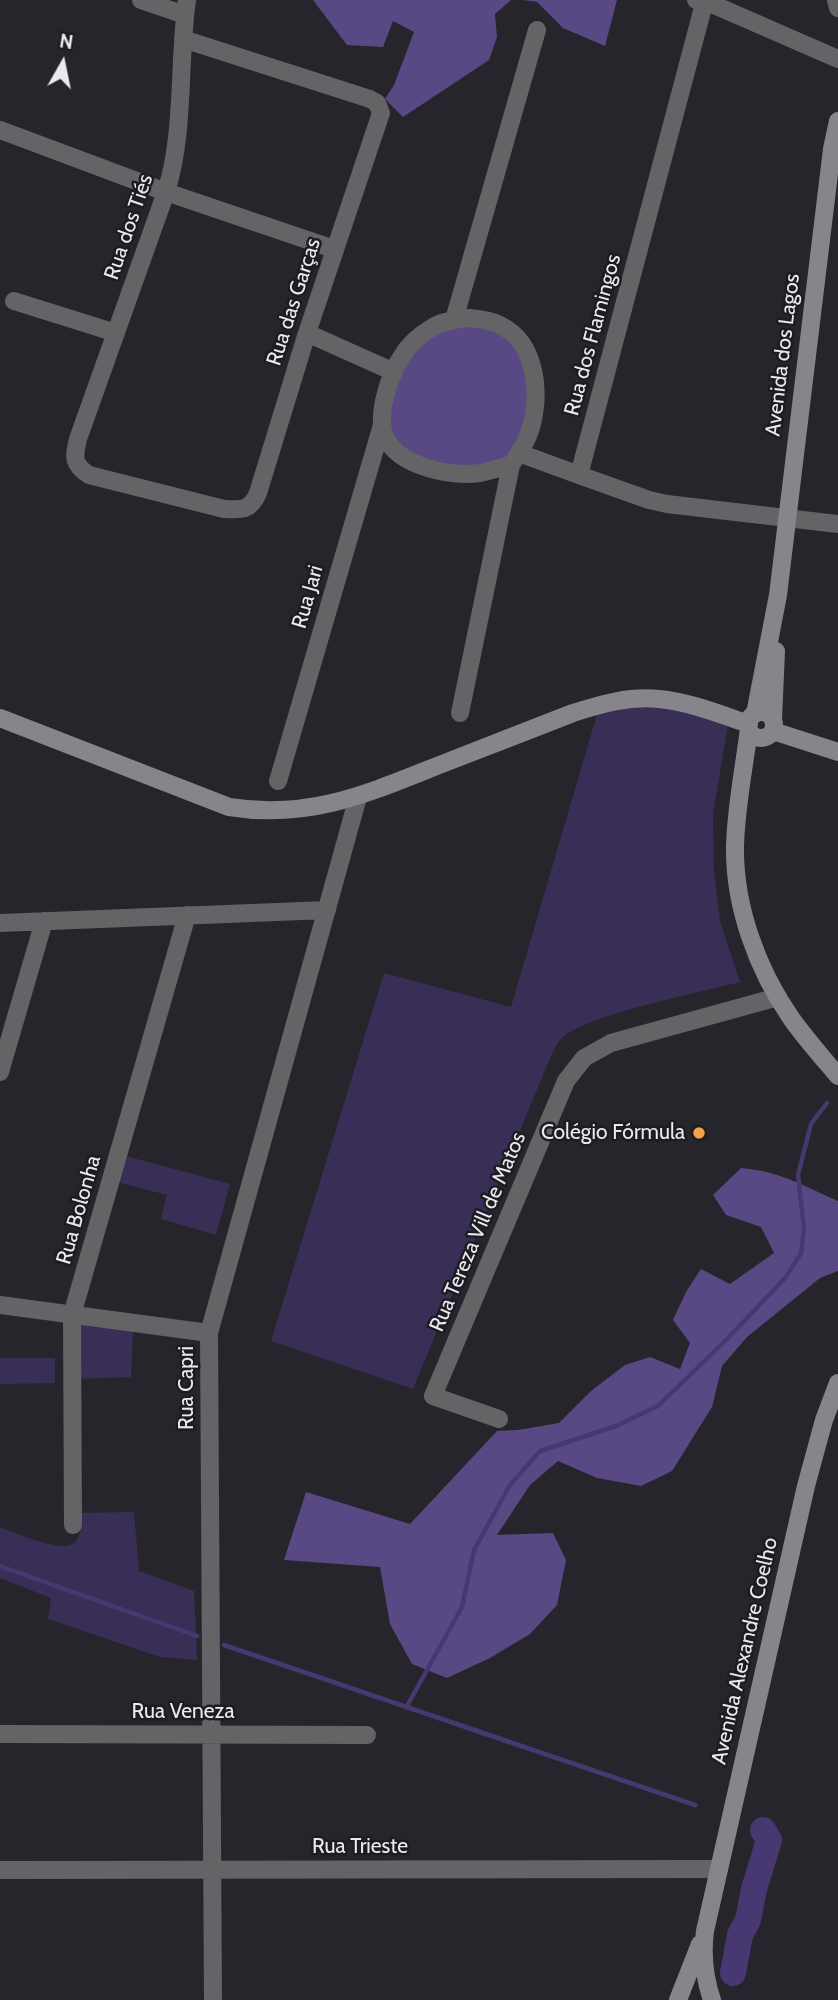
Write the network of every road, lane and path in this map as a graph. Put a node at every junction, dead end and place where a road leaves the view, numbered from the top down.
1 (141, 0) edge
2 (701, 0) edge
3 (836, 0) edge
4 (186, 7) edge
5 (838, 8) edge
6 (537, 30) dead end
7 (183, 39) junction
8 (838, 59) edge
9 (838, 121) edge
10 (0, 130) edge
11 (166, 192) junction
12 (334, 249) junction
13 (14, 301) dead end
14 (454, 320) junction
15 (307, 333) junction
16 (116, 334) junction
17 (394, 372) junction
18 (382, 425) junction
19 (515, 459) junction
20 (75, 460) joint
21 (579, 475) junction
22 (786, 518) junction
23 (838, 524) edge
24 (778, 595) junction
25 (460, 713) dead end
26 (0, 718) edge
27 (751, 722) junction
28 (772, 729) junction
29 (838, 752) edge
30 (278, 781) dead end
31 (742, 784) junction
32 (358, 797) junction
33 (327, 910) junction
34 (187, 915) junction
35 (44, 921) junction
36 (0, 923) edge
37 (778, 997) junction
38 (0, 1072) edge
39 (838, 1076) edge
40 (0, 1305) edge
41 (72, 1315) junction
42 (209, 1333) junction
43 (838, 1383) edge
44 (499, 1419) dead end
45 (73, 1525) dead end
46 (0, 1734) edge
47 (212, 1735) junction
48 (367, 1735) dead end
49 (719, 1869) junction
50 (0, 1870) edge
51 (212, 1870) junction
52 (705, 1931) junction
53 (213, 2000) edge
54 (678, 2000) edge
55 (689, 2000) edge
56 (701, 2000) edge
57 (712, 2000) edge

1 - 4 street
2 - 8 street
2 - 21 street, Rua dos Flamingos
3 - 5 street
4 - 7 street, Rua dos Tiés
6 - 14 street
7 - 11 street, Rua dos Tiés
7 - 12 street, Rua das Garças
9 - 22 main road, Avenida dos Lagos
10 - 11 street
11 - 12 street
11 - 16 street, Rua dos Tiés
12 - 15 street, Rua das Garças
13 - 16 street
14 - 17 street
14 - 19 street
15 - 17 street
15 - 20 street, Rua das Garças
16 - 20 street, Rua dos Tiés
17 - 18 street
18 - 19 street
18 - 30 street, Rua Jari
19 - 21 street
19 - 25 street
21 - 22 street
22 - 23 street
22 - 24 main road, Avenida dos Lagos
24 - 27 main road, Avenida dos Lagos
24 - 28 main road, Avenida dos Lagos
26 - 32 main road
27 - 28 main road
27 - 31 main road
27 - 32 main road
28 - 29 main road
28 - 31 main road
31 - 37 main road
32 - 33 street, Rua Capri
33 - 34 street
33 - 42 street, Rua Capri
34 - 35 street
34 - 41 street, Rua Bolonha
35 - 36 street
35 - 38 street
37 - 39 main road
37 - 44 street, Rua Tereza Vill de Matos
40 - 41 street
41 - 42 street
41 - 45 street, Rua Bolonha
42 - 47 street, Rua Capri
43 - 49 main road, Avenida Alexandre Coelho
46 - 47 street, Rua Veneza
47 - 48 street, Rua Veneza
47 - 51 street, Rua Capri
49 - 51 street, Rua Trieste
49 - 52 main road, Avenida Alexandre Coelho
50 - 51 street, Rua Trieste
51 - 53 street, Rua Capri
52 - 54 main road, Avenida Alexandre Coelho
52 - 57 main road, Avenida Alexandre Coelho
55 - 56 main road

